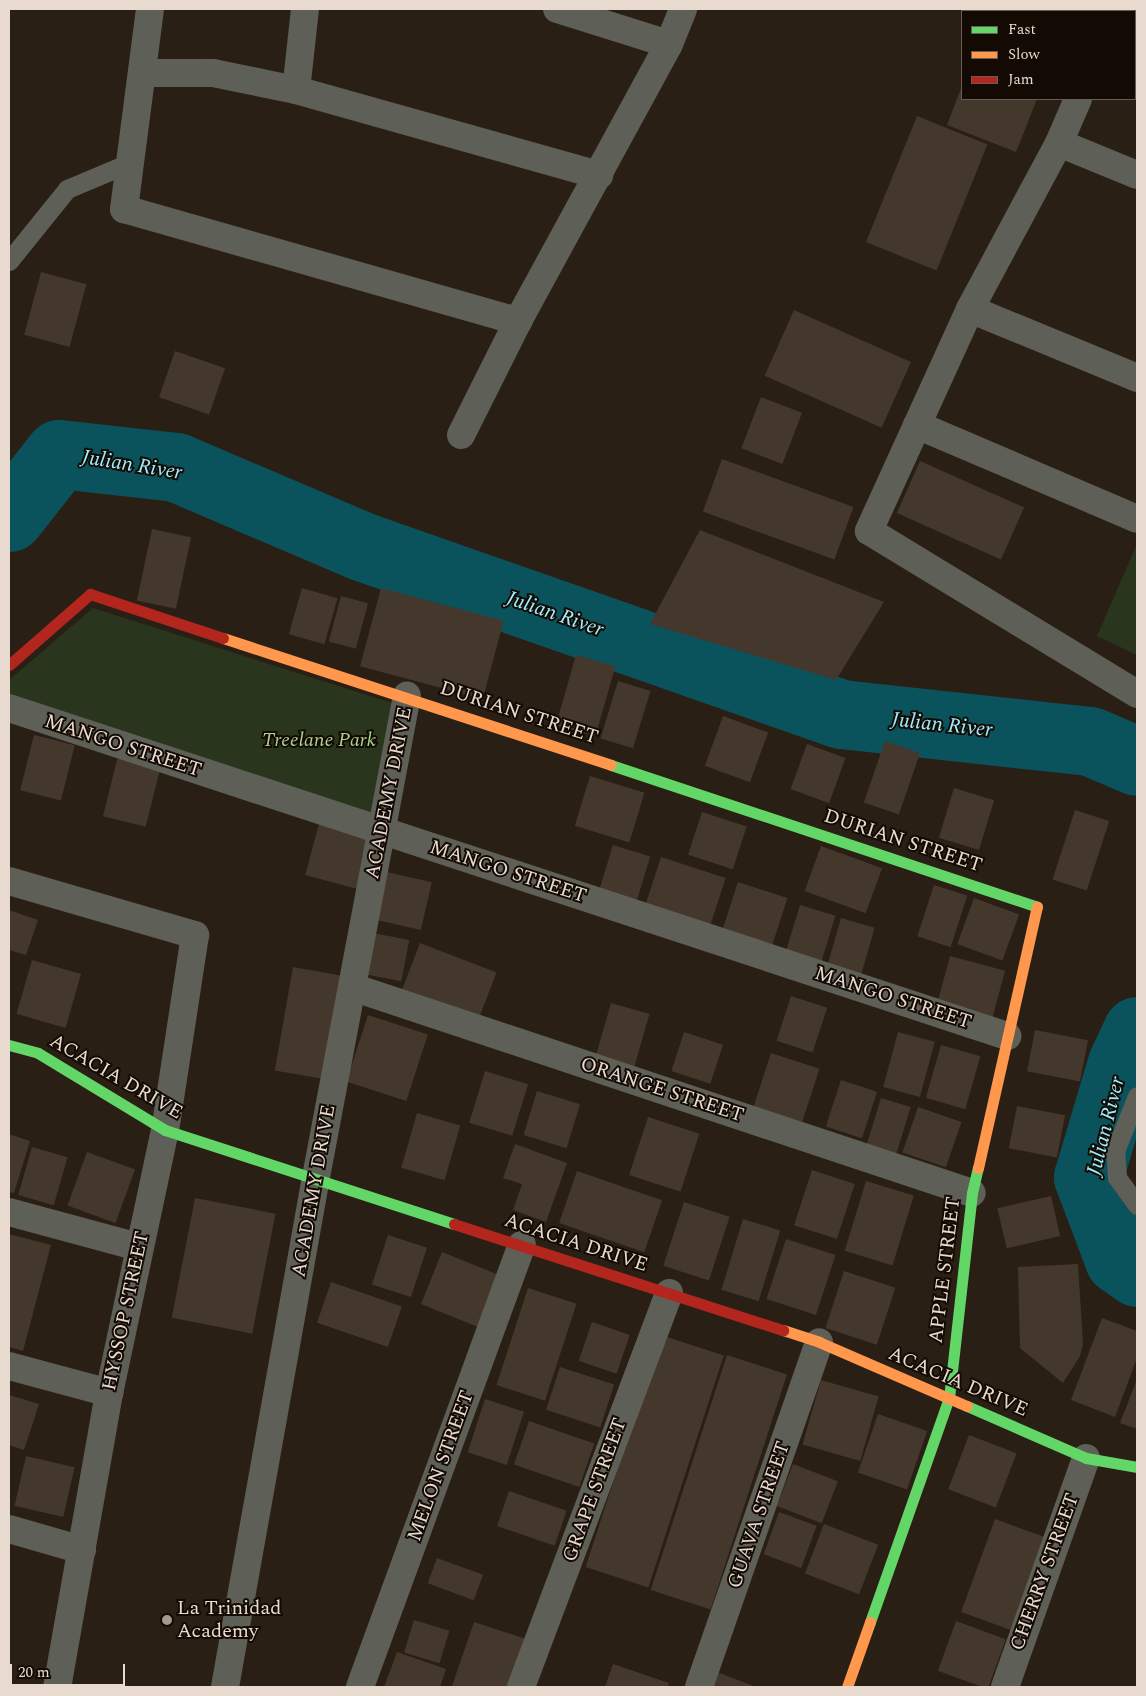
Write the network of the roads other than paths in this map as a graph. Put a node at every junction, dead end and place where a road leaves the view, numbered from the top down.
1 (150, 9) edge
2 (305, 9) edge
3 (557, 9) edge
4 (683, 9) edge
5 (669, 44) junction
6 (142, 73) junction
7 (296, 90) junction
8 (1078, 100) edge
9 (1059, 143) junction
10 (131, 162) junction
11 (599, 175) junction
12 (1137, 175) edge
13 (9, 261) edge
14 (970, 309) junction
15 (518, 322) junction
16 (1137, 378) edge
17 (916, 425) junction
18 (461, 435) dead end
19 (1137, 519) edge
20 (9, 664) edge
21 (1137, 694) edge
22 (407, 696) junction
23 (9, 708) edge
24 (382, 831) junction
25 (9, 881) edge
26 (1037, 906) joint
27 (352, 987) junction
28 (1007, 1036) junction
29 (9, 1045) edge
30 (1137, 1096) edge
31 (165, 1130) junction
32 (316, 1177) junction
33 (972, 1193) junction
34 (1137, 1205) edge
35 (9, 1212) edge
36 (522, 1245) junction
37 (139, 1247) junction
38 (669, 1293) junction
39 (819, 1342) junction
40 (9, 1366) edge
41 (109, 1393) junction
42 (949, 1398) junction
43 (1086, 1458) junction
44 (1137, 1467) edge
45 (9, 1529) edge
46 (82, 1550) junction
47 (57, 1687) edge
48 (225, 1687) edge
49 (360, 1687) edge
50 (521, 1687) edge
51 (699, 1687) edge
52 (847, 1687) edge
53 (1005, 1687) edge

1 - 6 street
2 - 7 street
3 - 5 street
4 - 5 street
5 - 11 street
6 - 7 street
6 - 10 street
7 - 11 street
8 - 9 street
9 - 12 street
9 - 14 street
10 - 13 lane
10 - 15 street
11 - 15 street
14 - 16 street
14 - 17 street
15 - 18 street
17 - 19 street
17 - 21 street
20 - 22 street, DURIAN STREET
22 - 24 street, ACADEMY DRIVE
22 - 26 street, DURIAN STREET
23 - 24 street, MANGO STREET
24 - 27 street, ACADEMY DRIVE
24 - 28 street, MANGO STREET
25 - 31 street, HYSSOP STREET
26 - 28 street, APPLE STREET
27 - 32 street, ACADEMY DRIVE
27 - 33 street, ORANGE STREET
28 - 33 street, APPLE STREET
29 - 31 street, ACACIA DRIVE
30 - 34 lane
31 - 32 street, ACACIA DRIVE
31 - 37 street, HYSSOP STREET
32 - 36 street, ACACIA DRIVE
32 - 48 street, ACADEMY DRIVE
33 - 42 street, APPLE STREET
35 - 37 street
36 - 38 street, ACACIA DRIVE
36 - 49 street, MELON STREET
37 - 41 street, HYSSOP STREET
38 - 39 street, ACACIA DRIVE
38 - 50 street, GRAPE STREET
39 - 42 street, ACACIA DRIVE
39 - 51 street, GUAVA STREET
40 - 41 street
41 - 46 street, HYSSOP STREET
42 - 43 street, ACACIA DRIVE
42 - 52 street, APPLE STREET
43 - 44 street, ACACIA DRIVE
43 - 53 street, CHERRY STREET
45 - 46 street
46 - 47 street, HYSSOP STREET

